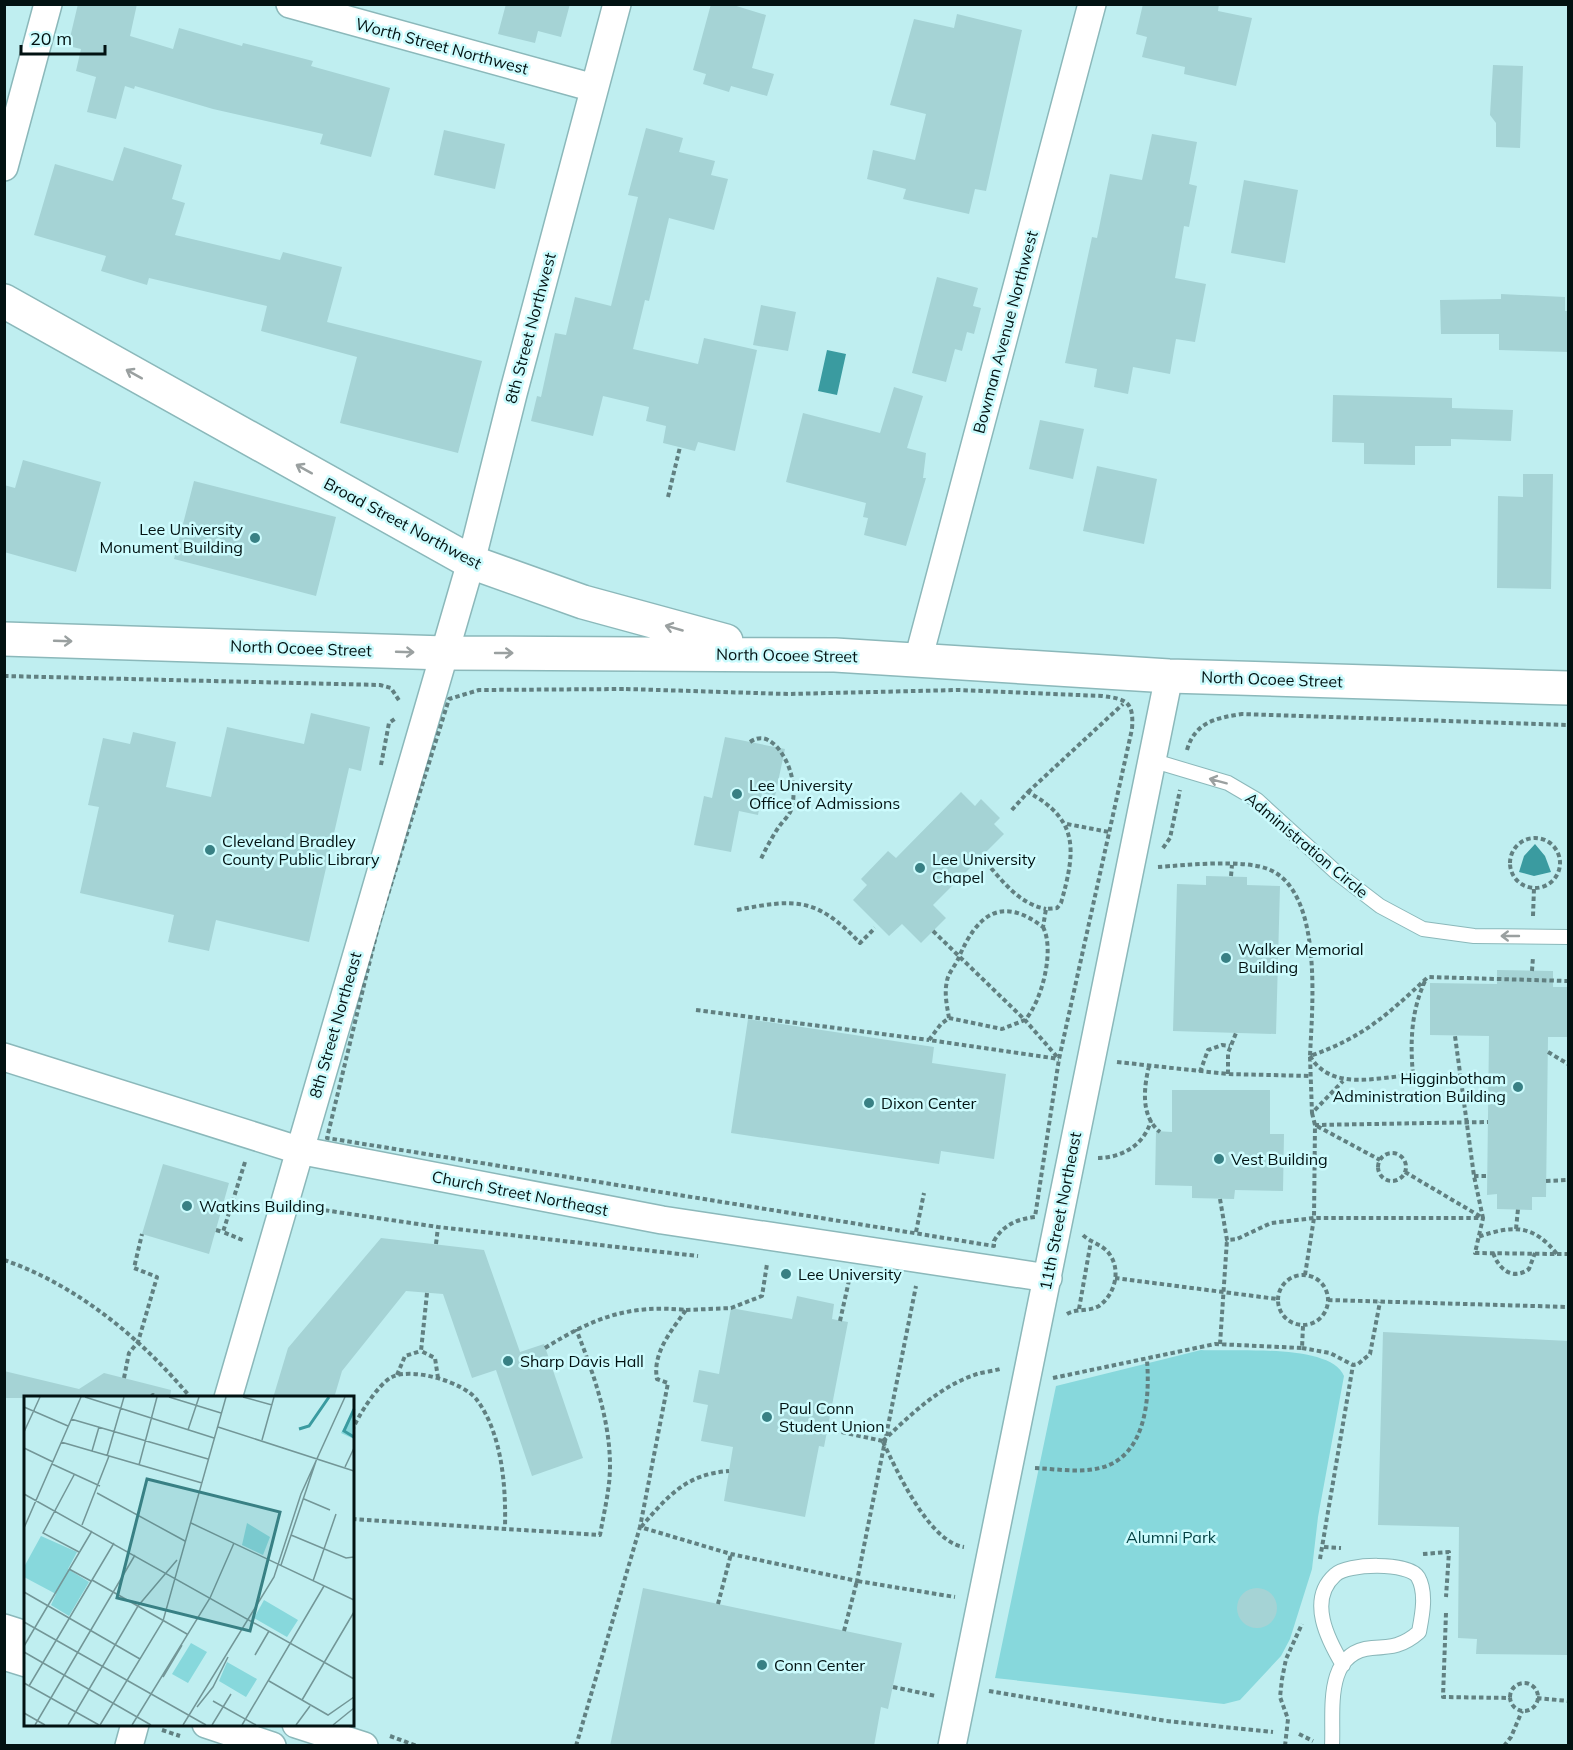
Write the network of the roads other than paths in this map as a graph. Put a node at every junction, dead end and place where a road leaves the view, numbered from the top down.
1 (48, 4) edge
2 (290, 4) edge
3 (618, 4) edge
4 (1092, 4) edge
5 (594, 88) junction
6 (4, 167) edge
7 (4, 301) edge
8 (471, 562) junction
9 (4, 639) edge
10 (445, 653) junction
11 (835, 655) junction
12 (918, 660) junction
13 (1169, 676) junction
14 (1569, 688) edge
15 (1151, 760) junction
16 (1569, 937) edge
17 (4, 1057) edge
18 (298, 1150) junction
19 (1048, 1278) junction
20 (229, 1396) edge
21 (4, 1628) edge
22 (24, 1634) edge
23 (5, 1656) edge
24 (24, 1662) edge
25 (1343, 1665) junction
26 (135, 1726) edge
27 (209, 1726) edge
28 (299, 1726) edge
29 (129, 1746) edge
30 (272, 1746) edge
31 (364, 1746) edge
32 (952, 1746) edge
33 (1332, 1746) edge

1 - 6 street
2 - 5 street, Worth Street Northwest
3 - 5 street, 8th Street Northwest
4 - 12 street, Bowman Avenue Northwest
5 - 8 street, 8th Street Northwest
8 -> 7 main road, Broad Street Northwest
8 - 10 street, 8th Street Northwest
11 -> 8 main road, Broad Street Northwest
9 -> 10 main road, North Ocoee Street
10 -> 11 main road, North Ocoee Street
10 - 18 street, 8th Street Northeast
11 - 12 main road, North Ocoee Street
12 - 13 main road, North Ocoee Street
13 - 14 main road, North Ocoee Street
13 - 15 street, 11th Street Northeast
16 -> 15 lane, Administration Circle
15 - 19 street, 11th Street Northeast
17 - 18 street, Church Street Northeast
18 - 19 street, Church Street Northeast
18 - 20 street, 8th Street Northeast
19 - 32 street, 11th Street Northeast
21 - 22 street
23 - 24 street
25 - 25 lane
25 - 33 lane
26 - 29 street
27 - 30 street
28 - 31 street

